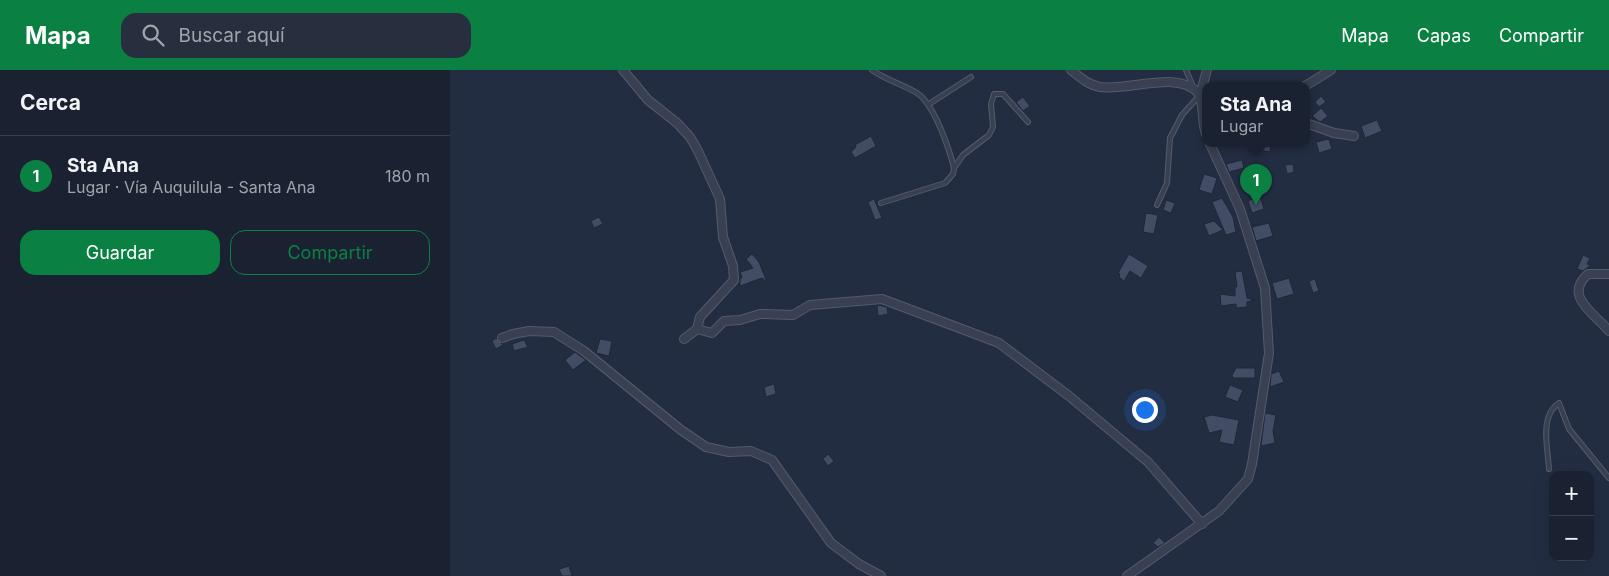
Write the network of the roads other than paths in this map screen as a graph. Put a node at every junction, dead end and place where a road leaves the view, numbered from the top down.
1 (623, 70) edge
2 (872, 70) edge
3 (1070, 70) edge
4 (1186, 70) edge
5 (1331, 70) edge
6 (971, 76) dead end
7 (1310, 83) edge
8 (1192, 84) junction
9 (1202, 93) edge
10 (1202, 95) edge
11 (929, 104) junction
12 (1028, 122) dead end
13 (1310, 124) edge
14 (1354, 136) dead end
15 (1211, 147) edge
16 (954, 168) junction
17 (881, 203) dead end
18 (1157, 204) dead end
19 (1609, 274) edge
20 (697, 330) junction
21 (1609, 331) edge
22 (502, 338) dead end
23 (684, 339) dead end
24 (1549, 469) dead end
25 (1609, 478) edge
26 (1202, 524) junction
27 (881, 576) edge
28 (1126, 576) edge

1 - 20 street
2 - 11 lane
3 - 8 street
4 - 8 lane
5 - 7 street
6 - 11 lane
8 - 9 street
10 - 18 lane
11 - 16 lane
12 - 16 lane
13 - 14 street
15 - 26 street
16 - 17 lane
19 - 21 street
20 - 23 street
20 - 26 street
22 - 27 street
24 - 25 lane
26 - 28 street

